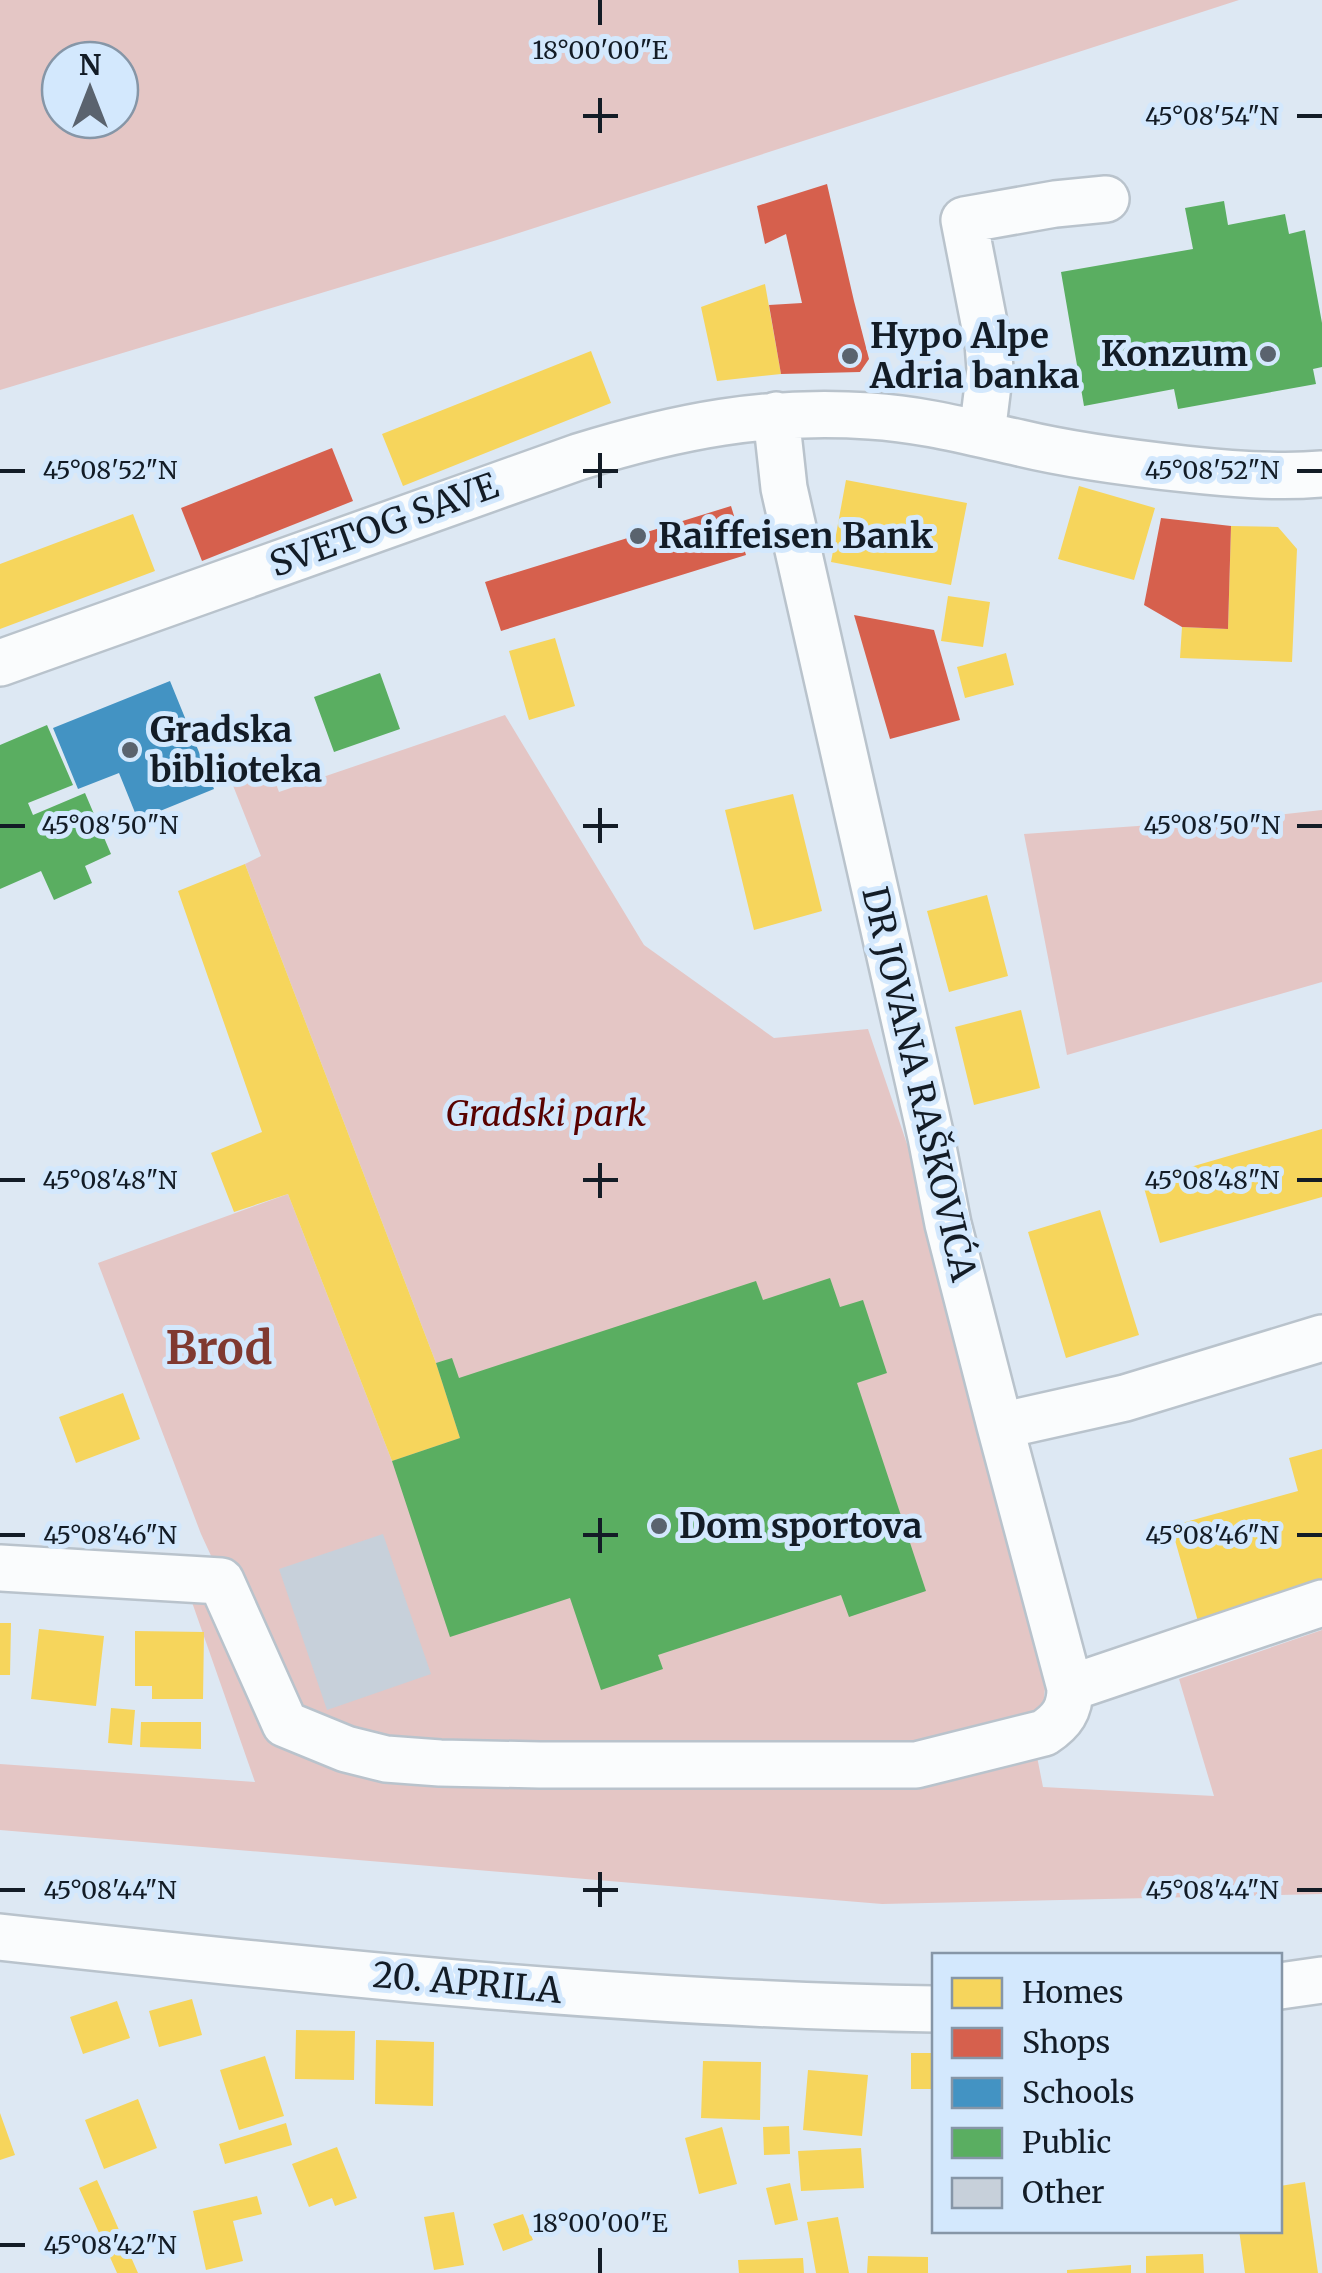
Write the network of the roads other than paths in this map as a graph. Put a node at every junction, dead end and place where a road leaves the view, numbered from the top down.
1 (1106, 198) dead end
2 (776, 415) junction
3 (982, 434) junction
4 (1322, 474) edge
5 (0, 662) edge
6 (1322, 1338) edge
7 (1000, 1426) junction
8 (0, 1568) edge
9 (1322, 1604) edge
10 (1070, 1688) junction
11 (0, 1937) edge
12 (1322, 1980) edge
13 (1282, 1986) edge
14 (932, 2009) edge

1 - 3 street
2 - 3 street, SVETOG SAVE
2 - 5 street, SVETOG SAVE
2 - 7 street, DR JOVANA RAŠKOVIĆA
3 - 4 street, SVETOG SAVE
6 - 7 street
7 - 10 street, DR JOVANA RAŠKOVIĆA
8 - 10 street
9 - 10 street
11 - 14 street, 20. APRILA
12 - 13 street

